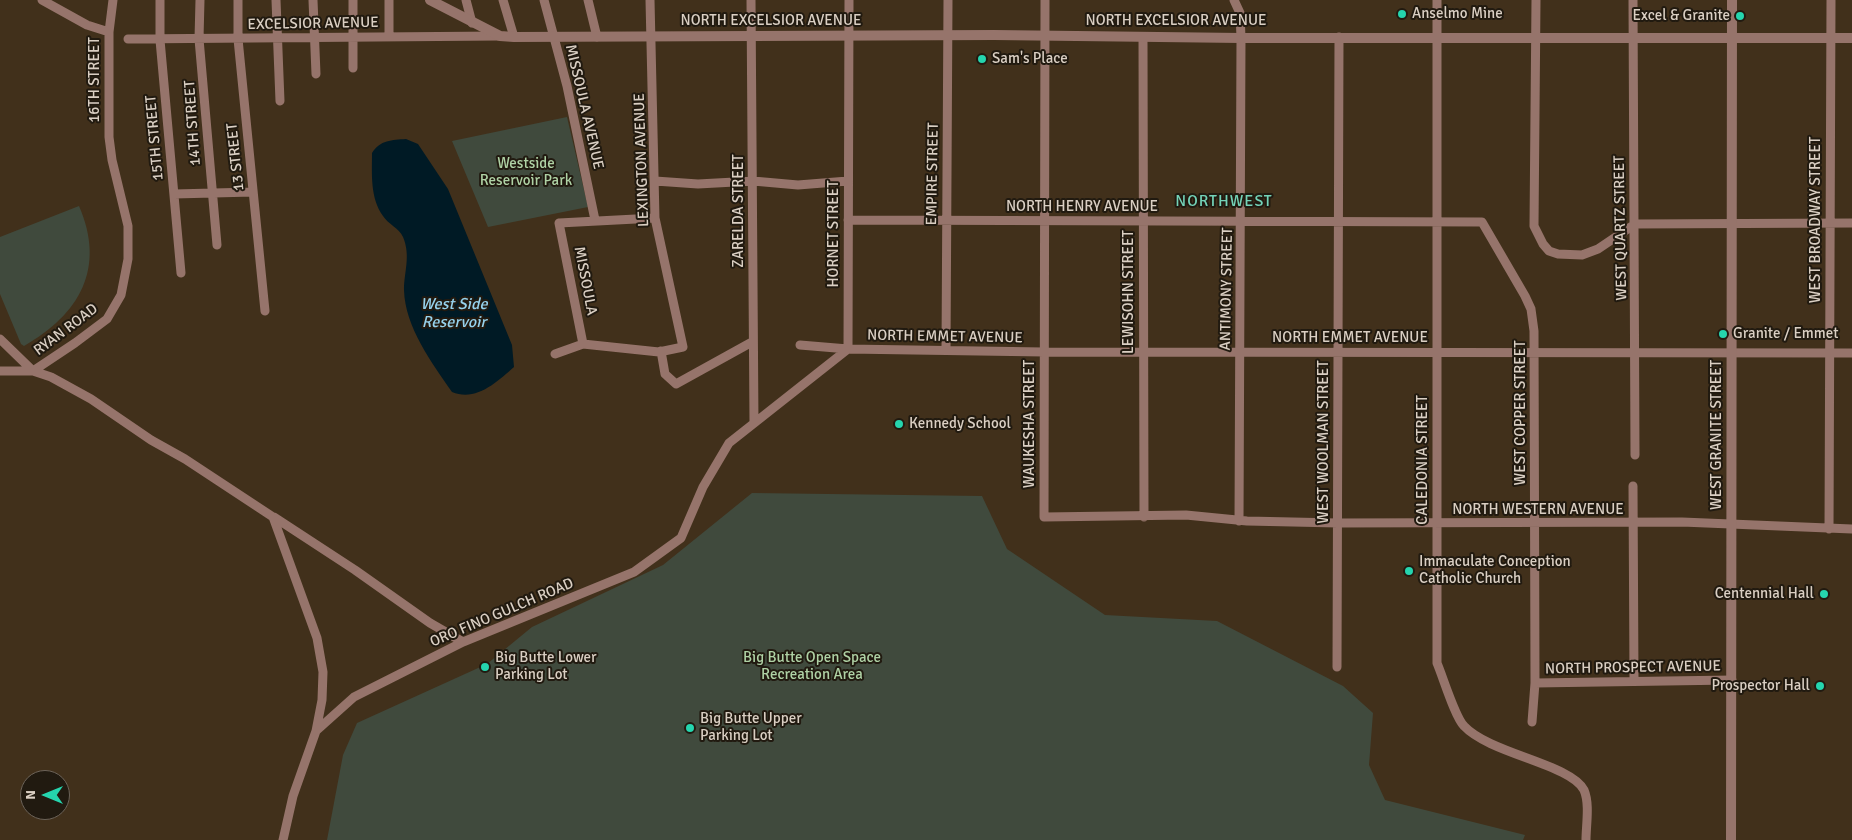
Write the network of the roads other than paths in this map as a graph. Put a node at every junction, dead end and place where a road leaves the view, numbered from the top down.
1 (42, 0) edge
2 (113, 0) edge
3 (160, 0) edge
4 (200, 0) edge
5 (238, 0) edge
6 (276, 0) edge
7 (313, 0) edge
8 (353, 0) edge
9 (389, 0) edge
10 (466, 0) edge
11 (503, 0) edge
12 (544, 0) edge
13 (588, 0) edge
14 (650, 0) edge
15 (751, 0) edge
16 (849, 0) edge
17 (948, 0) edge
18 (1045, 0) edge
19 (1234, 0) edge
20 (1437, 0) edge
21 (1536, 0) edge
22 (1633, 0) edge
23 (1732, 0) edge
24 (1831, 0) edge
25 (432, 1) edge
26 (472, 23) junction
27 (109, 32) junction
28 (500, 36) junction
29 (651, 36) junction
30 (848, 36) junction
31 (948, 36) junction
32 (1046, 36) junction
33 (389, 37) junction
34 (514, 37) junction
35 (554, 37) junction
36 (597, 37) junction
37 (752, 37) junction
38 (1143, 37) junction
39 (1339, 37) junction
40 (353, 38) junction
41 (1241, 38) junction
42 (1437, 38) junction
43 (1536, 38) junction
44 (1633, 38) junction
45 (1732, 38) junction
46 (1831, 38) junction
47 (1852, 38) edge
48 (238, 39) junction
49 (276, 39) junction
50 (314, 39) junction
51 (128, 40) dead end
52 (160, 40) junction
53 (199, 40) junction
54 (353, 68) dead end
55 (316, 74) dead end
56 (280, 101) dead end
57 (112, 160) joint
58 (655, 181) junction
59 (753, 181) junction
60 (848, 181) junction
61 (253, 192) junction
62 (211, 193) junction
63 (174, 194) junction
64 (655, 218) junction
65 (595, 220) junction
66 (848, 220) junction
67 (946, 221) junction
68 (1044, 221) junction
69 (1143, 221) junction
70 (1241, 221) junction
71 (1339, 221) junction
72 (1437, 222) junction
73 (1732, 222) junction
74 (1829, 223) junction
75 (1852, 223) edge
76 (1635, 224) junction
77 (216, 245) dead end
78 (181, 273) dead end
79 (265, 311) dead end
80 (0, 339) edge
81 (752, 342) junction
82 (583, 344) junction
83 (800, 345) dead end
84 (848, 349) junction
85 (946, 349) junction
86 (661, 351) junction
87 (1044, 352) junction
88 (1143, 352) junction
89 (1240, 352) junction
90 (1339, 352) junction
91 (1437, 352) junction
92 (1535, 353) junction
93 (1636, 353) junction
94 (1731, 353) junction
95 (1830, 353) junction
96 (1852, 353) edge
97 (555, 354) dead end
98 (0, 371) edge
99 (33, 371) junction
100 (754, 422) junction
101 (1635, 455) dead end
102 (1633, 486) dead end
103 (273, 517) junction
104 (1044, 517) joint
105 (1144, 517) junction
106 (1239, 521) junction
107 (1338, 523) junction
108 (1437, 523) junction
109 (1535, 523) junction
110 (1633, 524) junction
111 (1732, 525) junction
112 (1829, 529) junction
113 (1852, 529) edge
114 (463, 642) junction
115 (1337, 667) dead end
116 (1732, 680) junction
117 (1634, 681) junction
118 (1535, 683) junction
119 (1532, 722) dead end
120 (316, 731) junction
121 (283, 840) edge
122 (1586, 840) edge
123 (1731, 840) edge

1 - 27 street
2 - 27 street, 16TH STREET
3 - 52 street, 15TH STREET
4 - 53 street, 14TH STREET
5 - 48 street, 13 STREET
6 - 49 street
7 - 50 street
8 - 40 street
9 - 33 street
10 - 26 street
11 - 34 street
12 - 35 street, MISSOULA AVENUE
13 - 36 street
14 - 29 street, LEXINGTON AVENUE
15 - 37 street, ZARELDA STREET
16 - 30 street, HORNET STREET
17 - 31 street, EMPIRE STREET
18 - 32 street, WAUKESHA STREET
19 - 41 street, ANTIMONY STREET
20 - 42 street, CALEDONIA STREET
21 - 43 street
22 - 44 street, WEST QUARTZ STREET
23 - 45 street, WEST GRANITE STREET
24 - 46 street, WEST BROADWAY STREET
25 - 26 street
26 - 28 street
27 - 57 street, 16TH STREET
28 - 33 street, EXCELSIOR AVENUE
28 - 34 street, NORTH EXCELSIOR AVENUE
29 - 36 street, NORTH EXCELSIOR AVENUE
29 - 37 street, NORTH EXCELSIOR AVENUE
29 - 58 street, LEXINGTON AVENUE
30 - 31 street, NORTH EXCELSIOR AVENUE
30 - 37 street, NORTH EXCELSIOR AVENUE
30 - 60 street, HORNET STREET
31 - 32 street, NORTH EXCELSIOR AVENUE
31 - 67 street, EMPIRE STREET
32 - 38 street, NORTH EXCELSIOR AVENUE
32 - 68 street, WAUKESHA STREET
33 - 40 street, EXCELSIOR AVENUE
34 - 35 street, NORTH EXCELSIOR AVENUE
35 - 36 street, NORTH EXCELSIOR AVENUE
35 - 65 street, MISSOULA AVENUE
37 - 59 street, ZARELDA STREET
38 - 41 street, NORTH EXCELSIOR AVENUE
38 - 69 street, LEWISOHN STREET
39 - 41 street, NORTH EXCELSIOR AVENUE
39 - 42 street, NORTH EXCELSIOR AVENUE
39 - 71 street, WEST WOOLMAN STREET
40 - 50 street, EXCELSIOR AVENUE
40 - 54 street
41 - 70 street, ANTIMONY STREET
42 - 43 street, NORTH EXCELSIOR AVENUE
42 - 72 street, CALEDONIA STREET
43 - 44 street, NORTH EXCELSIOR AVENUE
43 - 76 street
44 - 45 street, NORTH EXCELSIOR AVENUE
44 - 76 street, WEST QUARTZ STREET
45 - 46 street, NORTH EXCELSIOR AVENUE
45 - 73 street, WEST GRANITE STREET
46 - 47 street, NORTH EXCELSIOR AVENUE
46 - 74 street, WEST BROADWAY STREET
48 - 49 street, EXCELSIOR AVENUE
48 - 53 street, EXCELSIOR AVENUE
48 - 61 street, 13 STREET
49 - 50 street, EXCELSIOR AVENUE
49 - 56 street
50 - 55 street
51 - 52 street, EXCELSIOR AVENUE
52 - 53 street, EXCELSIOR AVENUE
52 - 63 street, 15TH STREET
53 - 62 street, 14TH STREET
57 - 99 street, RYAN ROAD
58 - 59 street
58 - 64 street, LEXINGTON AVENUE
59 - 60 street
59 - 81 street, ZARELDA STREET
60 - 66 street, HORNET STREET
61 - 62 street
61 - 79 street, 13 STREET
62 - 63 street
62 - 77 street, 14TH STREET
63 - 78 street, 15TH STREET
64 - 65 street
64 - 86 street, LEXINGTON AVENUE
65 - 82 street, MISSOULA
66 - 67 street, NORTH HENRY AVENUE
66 - 84 street, HORNET STREET
67 - 68 street, NORTH HENRY AVENUE
67 - 85 street, EMPIRE STREET
68 - 69 street, NORTH HENRY AVENUE
68 - 87 street, WAUKESHA STREET
69 - 70 street, NORTH HENRY AVENUE
69 - 88 street, LEWISOHN STREET
70 - 71 street, NORTH HENRY AVENUE
70 - 89 street, ANTIMONY STREET
71 - 72 street, NORTH HENRY AVENUE
71 - 90 street, WEST WOOLMAN STREET
72 - 91 street, CALEDONIA STREET
72 - 92 street, WEST COPPER STREET
73 - 74 street
73 - 76 street
73 - 94 street, WEST GRANITE STREET
74 - 75 street
74 - 95 street, WEST BROADWAY STREET
76 - 93 street, WEST QUARTZ STREET
80 - 99 street
81 - 86 street
81 - 100 street, ZARELDA STREET
82 - 86 street
82 - 97 street
83 - 84 street, NORTH EMMET AVENUE
84 - 85 street, NORTH EMMET AVENUE
84 - 100 street
85 - 87 street, NORTH EMMET AVENUE
87 - 88 street, NORTH EMMET AVENUE
87 - 104 street, WAUKESHA STREET
88 - 89 street, NORTH EMMET AVENUE
88 - 105 street, LEWISOHN STREET
89 - 90 street, NORTH EMMET AVENUE
89 - 106 street, ANTIMONY STREET
90 - 91 street, NORTH EMMET AVENUE
90 - 107 street, WEST WOOLMAN STREET
91 - 92 street, NORTH EMMET AVENUE
91 - 108 street, CALEDONIA STREET
92 - 93 street, NORTH EMMET AVENUE
92 - 109 street, WEST COPPER STREET
93 - 94 street, NORTH EMMET AVENUE
93 - 101 street, WEST QUARTZ STREET
94 - 95 street, NORTH EMMET AVENUE
94 - 111 street, WEST GRANITE STREET
95 - 96 street, NORTH EMMET AVENUE
95 - 112 street, WEST BROADWAY STREET
98 - 99 street, RYAN ROAD
99 - 103 street
100 - 114 street, ORO FINO GULCH ROAD
102 - 110 street
103 - 114 street
103 - 120 street
104 - 105 street, NORTH WESTERN AVENUE
105 - 106 street, NORTH WESTERN AVENUE
106 - 107 street, NORTH WESTERN AVENUE
107 - 108 street, NORTH WESTERN AVENUE
107 - 115 street, WEST WOOLMAN STREET
108 - 109 street, NORTH WESTERN AVENUE
108 - 122 street, CALEDONIA STREET
109 - 110 street, NORTH WESTERN AVENUE
109 - 118 street, WEST COPPER STREET
110 - 111 street, NORTH WESTERN AVENUE
110 - 117 street
111 - 112 street, NORTH WESTERN AVENUE
111 - 116 street, WEST GRANITE STREET
112 - 113 street, NORTH WESTERN AVENUE
114 - 120 street, ORO FINO GULCH ROAD
116 - 117 street, NORTH PROSPECT AVENUE
116 - 123 street, WEST GRANITE STREET
117 - 118 street, NORTH PROSPECT AVENUE
118 - 119 street, WEST COPPER STREET
120 - 121 street, ORO FINO GULCH ROAD

